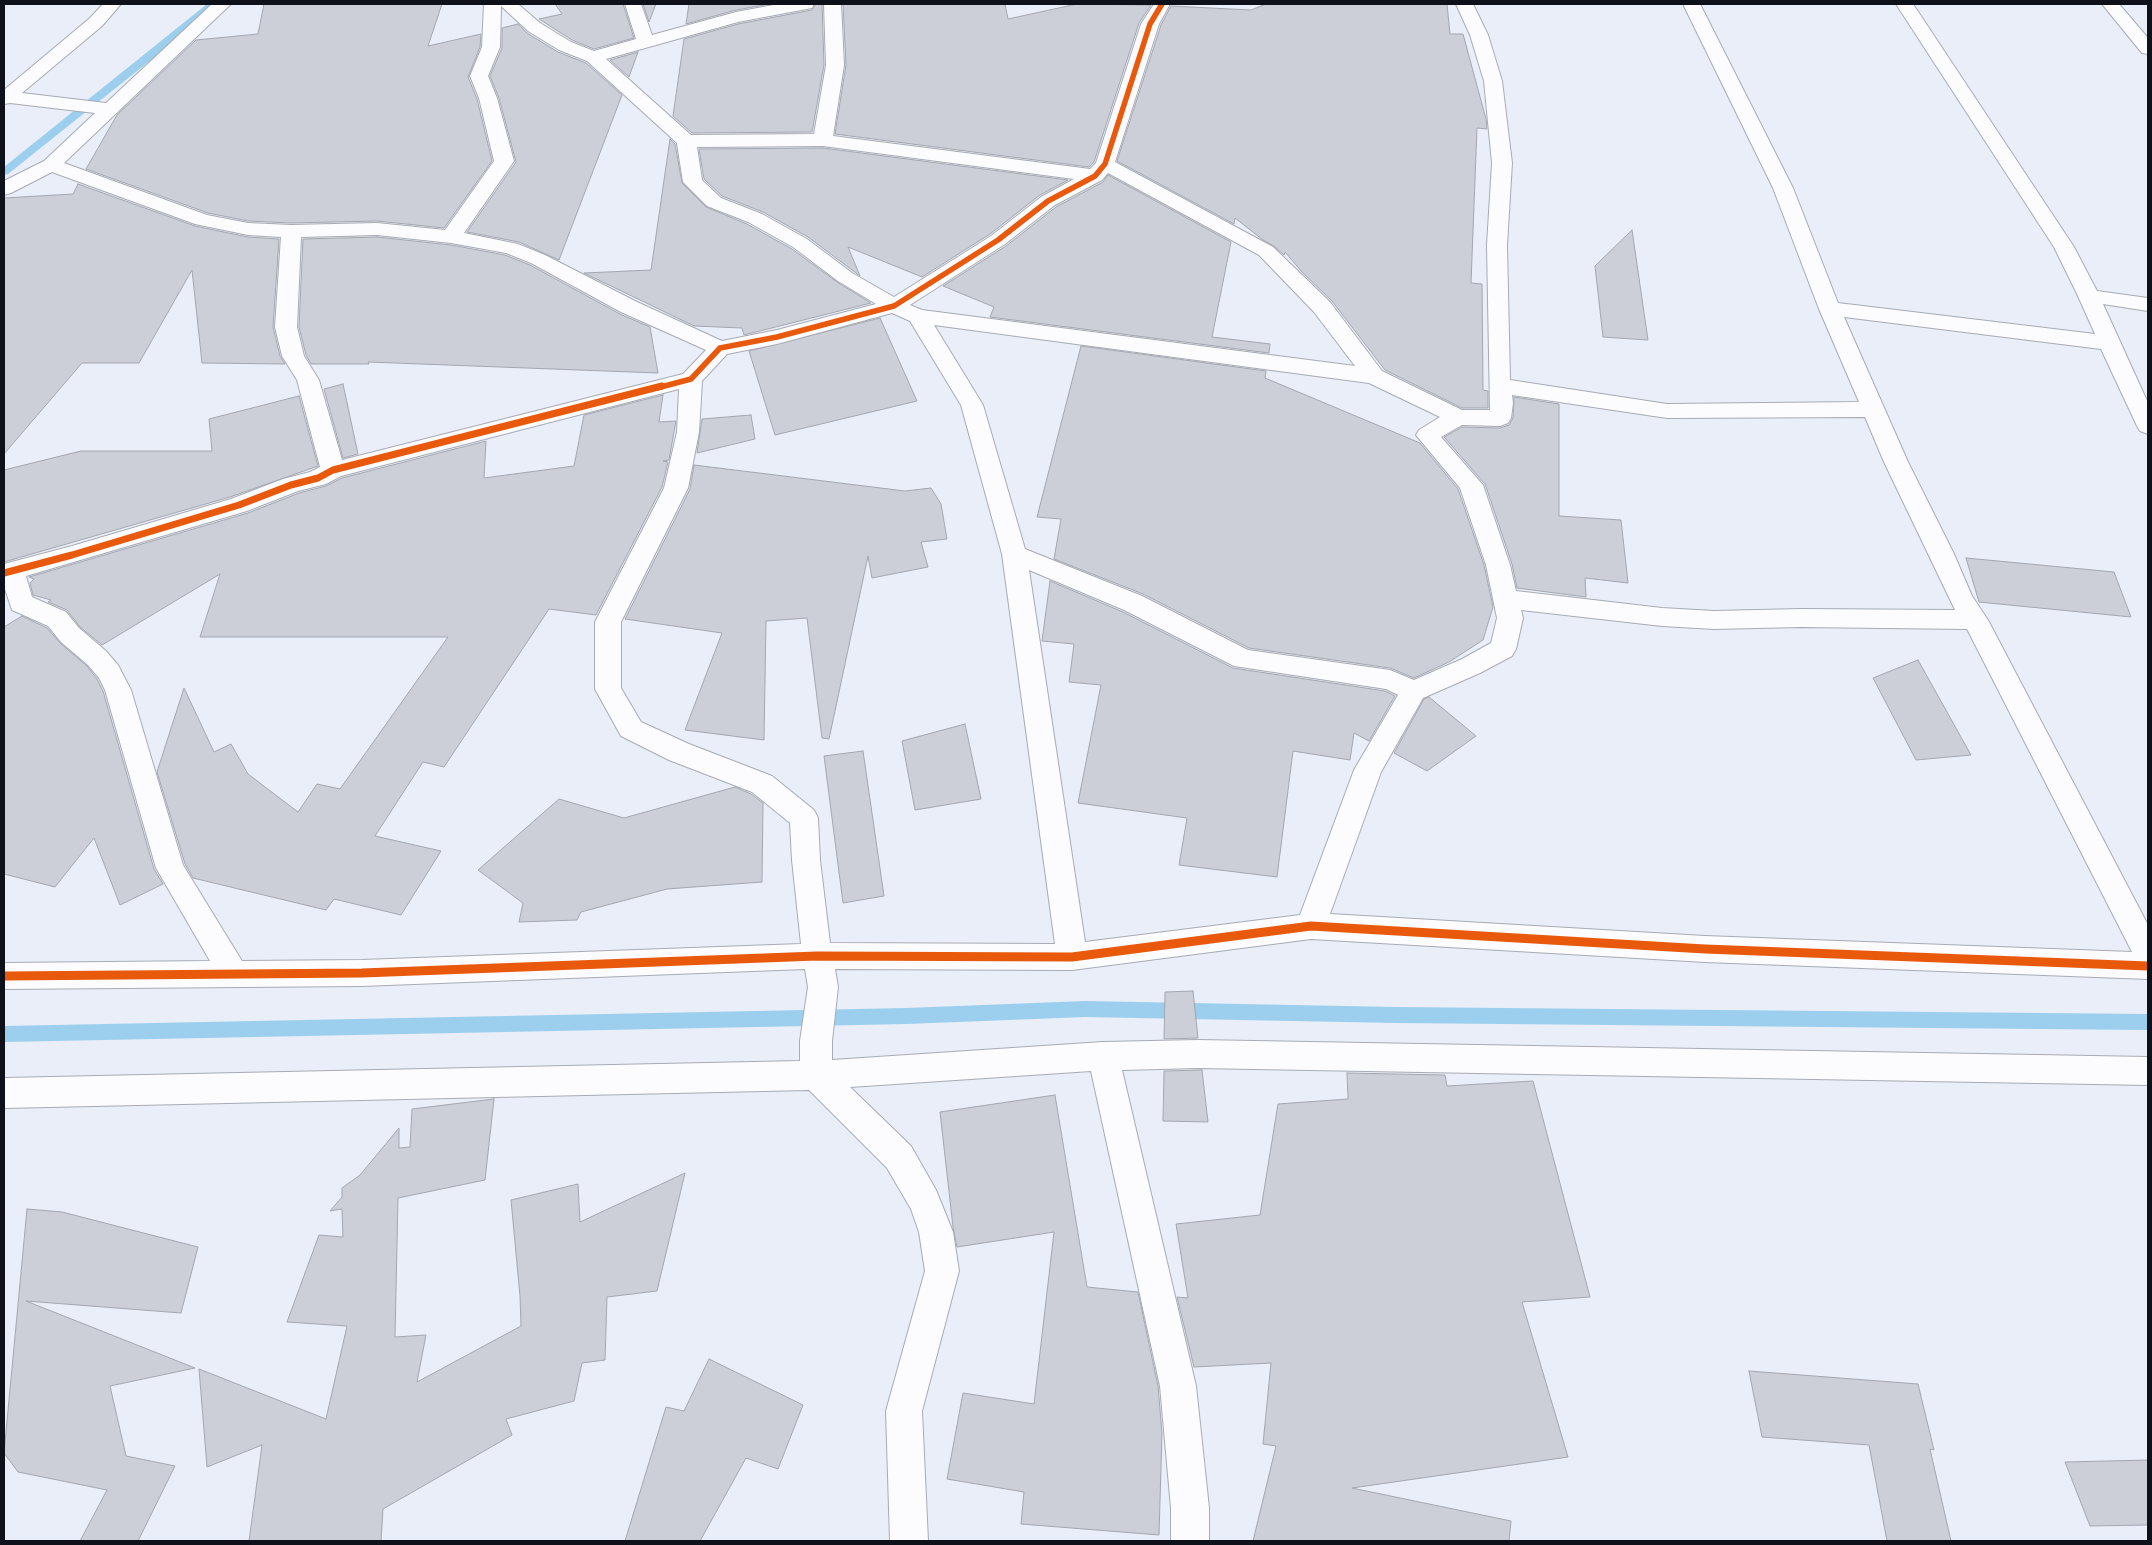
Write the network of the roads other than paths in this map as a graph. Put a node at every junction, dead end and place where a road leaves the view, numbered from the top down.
1 (112, 4) edge
2 (222, 4) edge
3 (492, 4) edge
4 (508, 4) edge
5 (633, 4) edge
6 (806, 4) edge
7 (833, 4) edge
8 (1162, 4) edge
9 (1464, 4) edge
10 (1690, 4) edge
11 (1905, 4) edge
12 (2110, 4) edge
13 (646, 42) junction
14 (2148, 49) edge
15 (593, 57) junction
16 (4, 98) edge
17 (109, 109) junction
18 (823, 140) junction
19 (686, 141) junction
20 (52, 165) junction
21 (1100, 170) junction
22 (4, 189) edge
23 (291, 231) junction
24 (452, 237) junction
25 (2090, 296) junction
26 (2148, 304) edge
27 (894, 306) junction
28 (1830, 309) junction
29 (918, 316) junction
30 (2109, 343) junction
31 (720, 348) junction
32 (1374, 376) junction
33 (690, 379) junction
34 (1499, 386) junction
35 (1873, 409) junction
36 (1458, 417) junction
37 (2148, 426) edge
38 (333, 470) junction
39 (1014, 554) junction
40 (8, 572) edge
41 (1505, 599) junction
42 (1976, 620) junction
43 (1414, 691) junction
44 (1311, 926) junction
45 (2148, 954) edge
46 (817, 956) junction
47 (1072, 957) junction
48 (2148, 966) edge
49 (234, 975) junction
50 (4, 976) edge
51 (1103, 1056) junction
52 (2148, 1071) edge
53 (816, 1075) junction
54 (4, 1093) edge
55 (910, 1541) edge
56 (1190, 1541) edge

1 - 16 street
2 - 17 street
3 - 24 street
4 - 15 street
5 - 13 street
6 - 13 street
7 - 18 street
8 - 21 street
9 - 34 street
10 - 28 street
11 - 25 street
12 - 14 street
13 - 15 street
15 - 19 street
16 - 17 street
17 - 20 street
18 - 19 street
18 - 21 street
19 - 27 street
20 - 22 street
20 - 23 street
21 - 27 street
21 - 32 street
23 - 24 street
23 - 38 street
24 - 31 street
25 - 26 street
25 - 30 street
27 - 29 street
27 - 31 street
28 - 30 street
28 - 35 street
29 - 32 street
29 - 39 street
30 - 37 street
31 - 33 street
32 - 36 street
33 - 38 street
33 - 46 street
34 - 35 street
34 - 36 street
35 - 42 street
36 - 41 street
38 - 40 street
39 - 43 street
39 - 47 street
40 - 49 street
41 - 42 street
41 - 43 street
42 - 45 street
43 - 44 street
44 - 47 street
44 - 48 street
46 - 47 street
46 - 49 street
46 - 53 street
49 - 50 street
51 - 52 street
51 - 53 street
51 - 56 street
53 - 54 street
53 - 55 street

